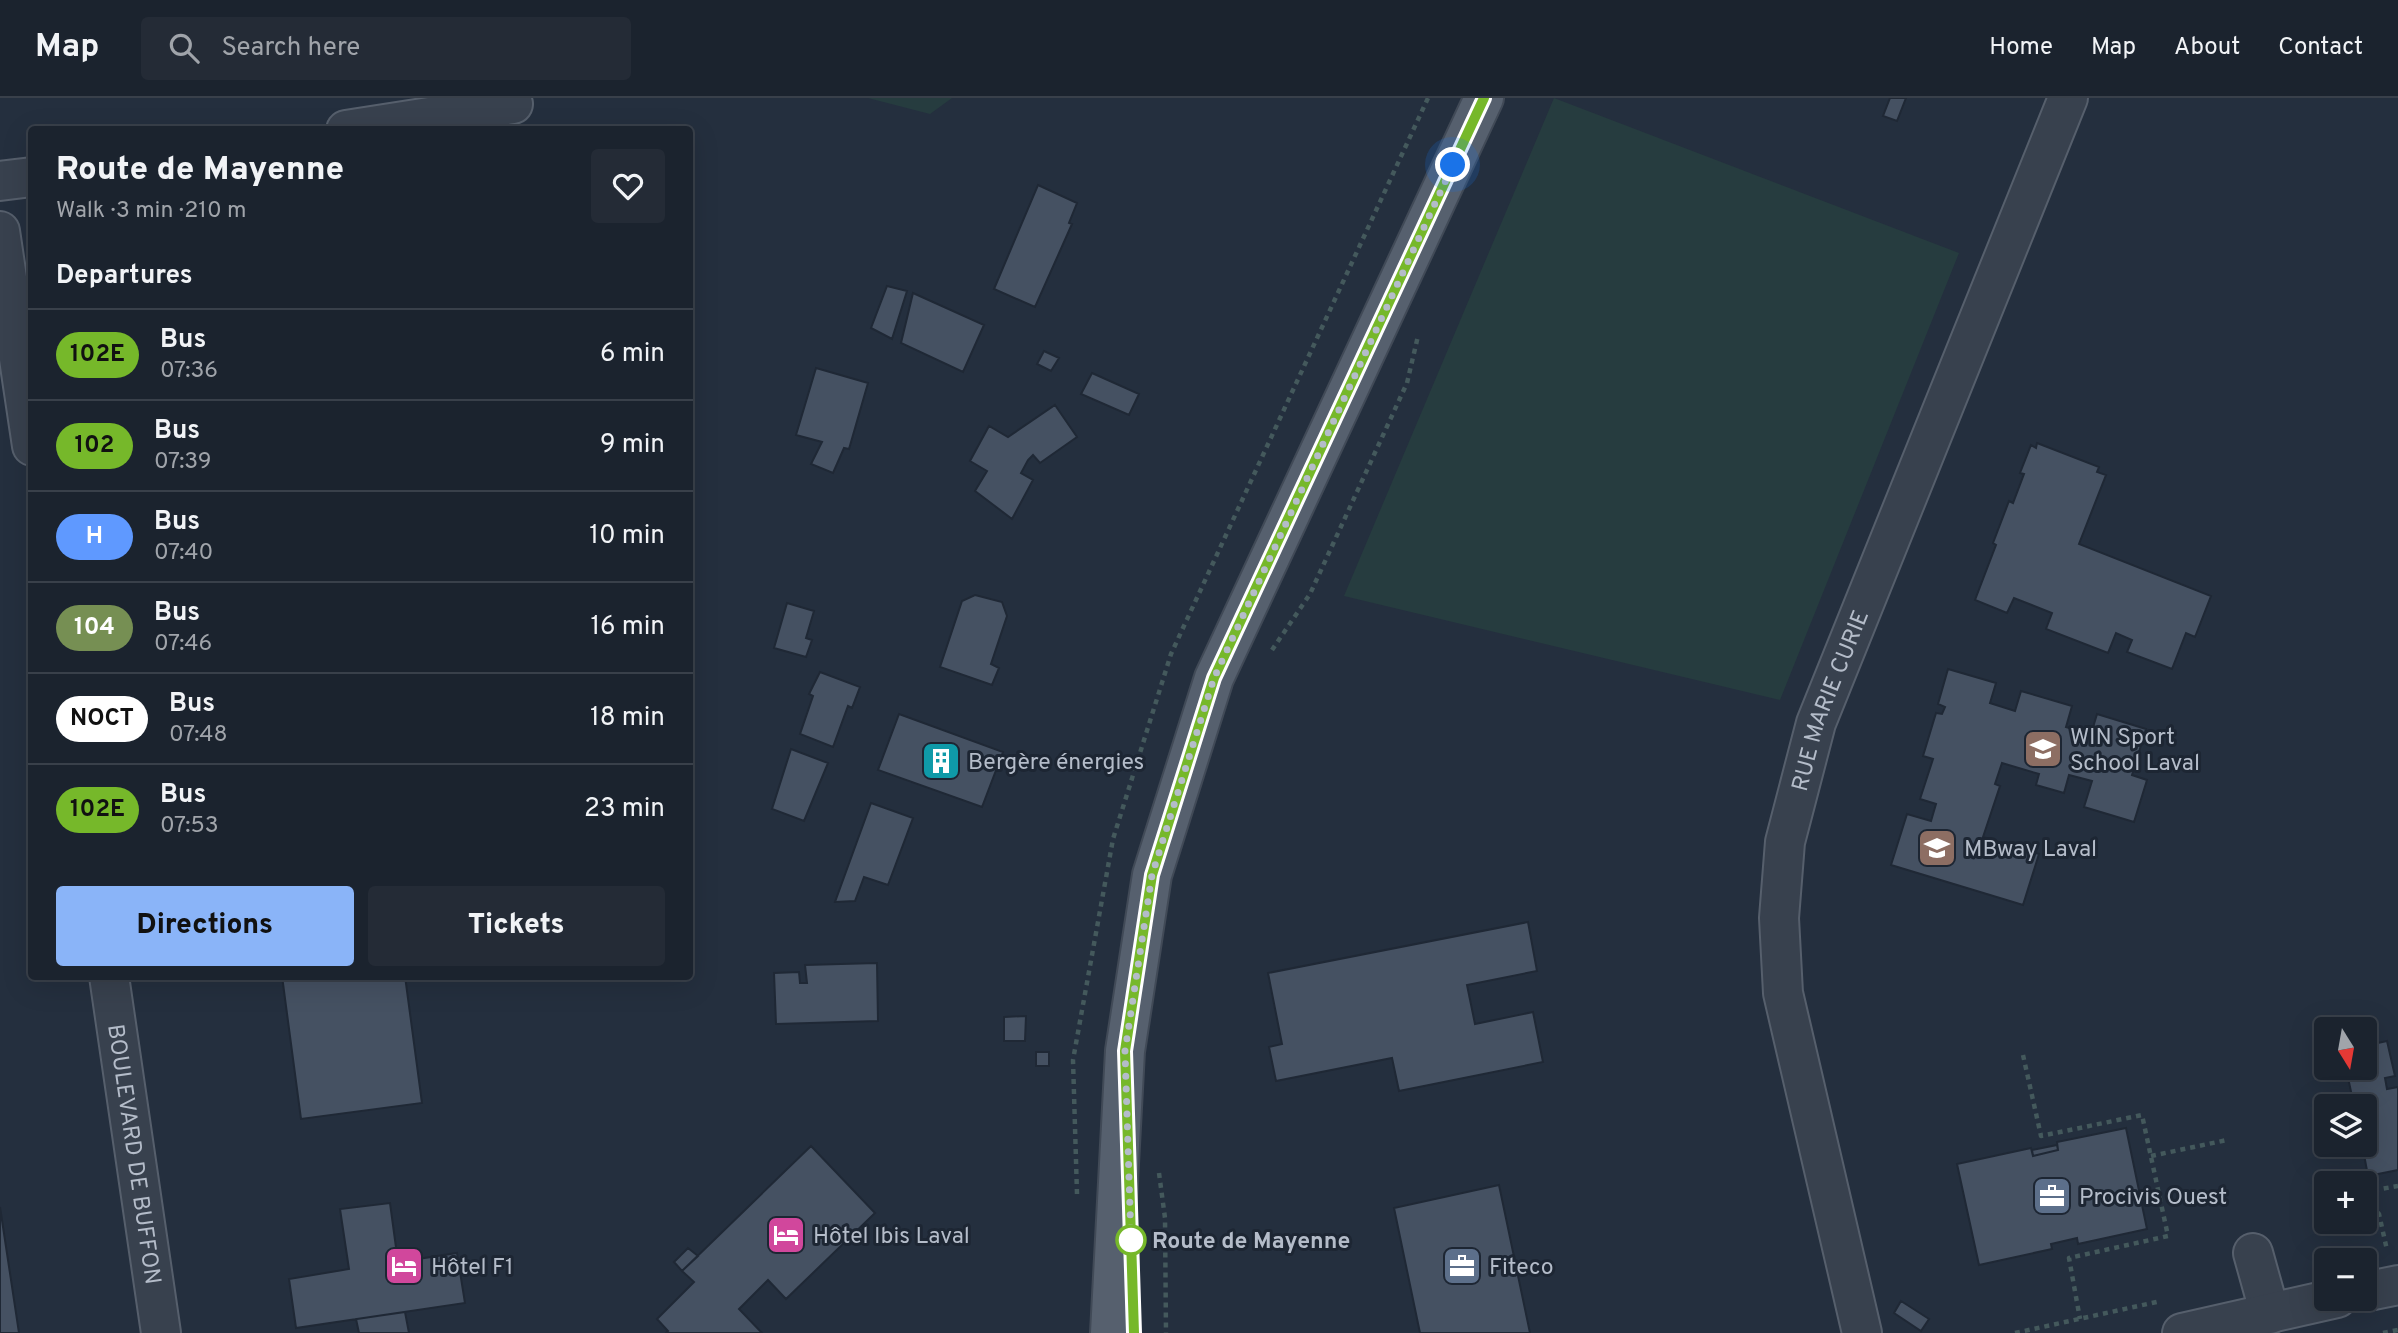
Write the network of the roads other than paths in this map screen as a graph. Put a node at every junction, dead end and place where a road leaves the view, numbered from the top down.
1 (1484, 98) edge
2 (2068, 98) edge
3 (513, 104) dead end
4 (372, 126) edge
5 (28, 178) edge
6 (0, 181) edge
7 (0, 231) edge
8 (28, 419) edge
9 (110, 980) edge
10 (1125, 1051) junction
11 (2253, 1253) dead end
12 (2393, 1269) edge
13 (2377, 1282) edge
14 (2314, 1303) edge
15 (2270, 1314) junction
16 (162, 1333) edge
17 (1110, 1333) edge
18 (1134, 1333) edge
19 (1862, 1333) edge
20 (2182, 1333) edge

1 - 10 main road
2 - 19 street, RUE MARIE CURIE
3 - 4 street
5 - 6 street
7 - 8 street
9 - 16 street, BOULEVARD DE BUFFON
10 - 17 main road
10 - 18 main road
11 - 15 street
12 - 13 street
14 - 15 street
15 - 20 street

